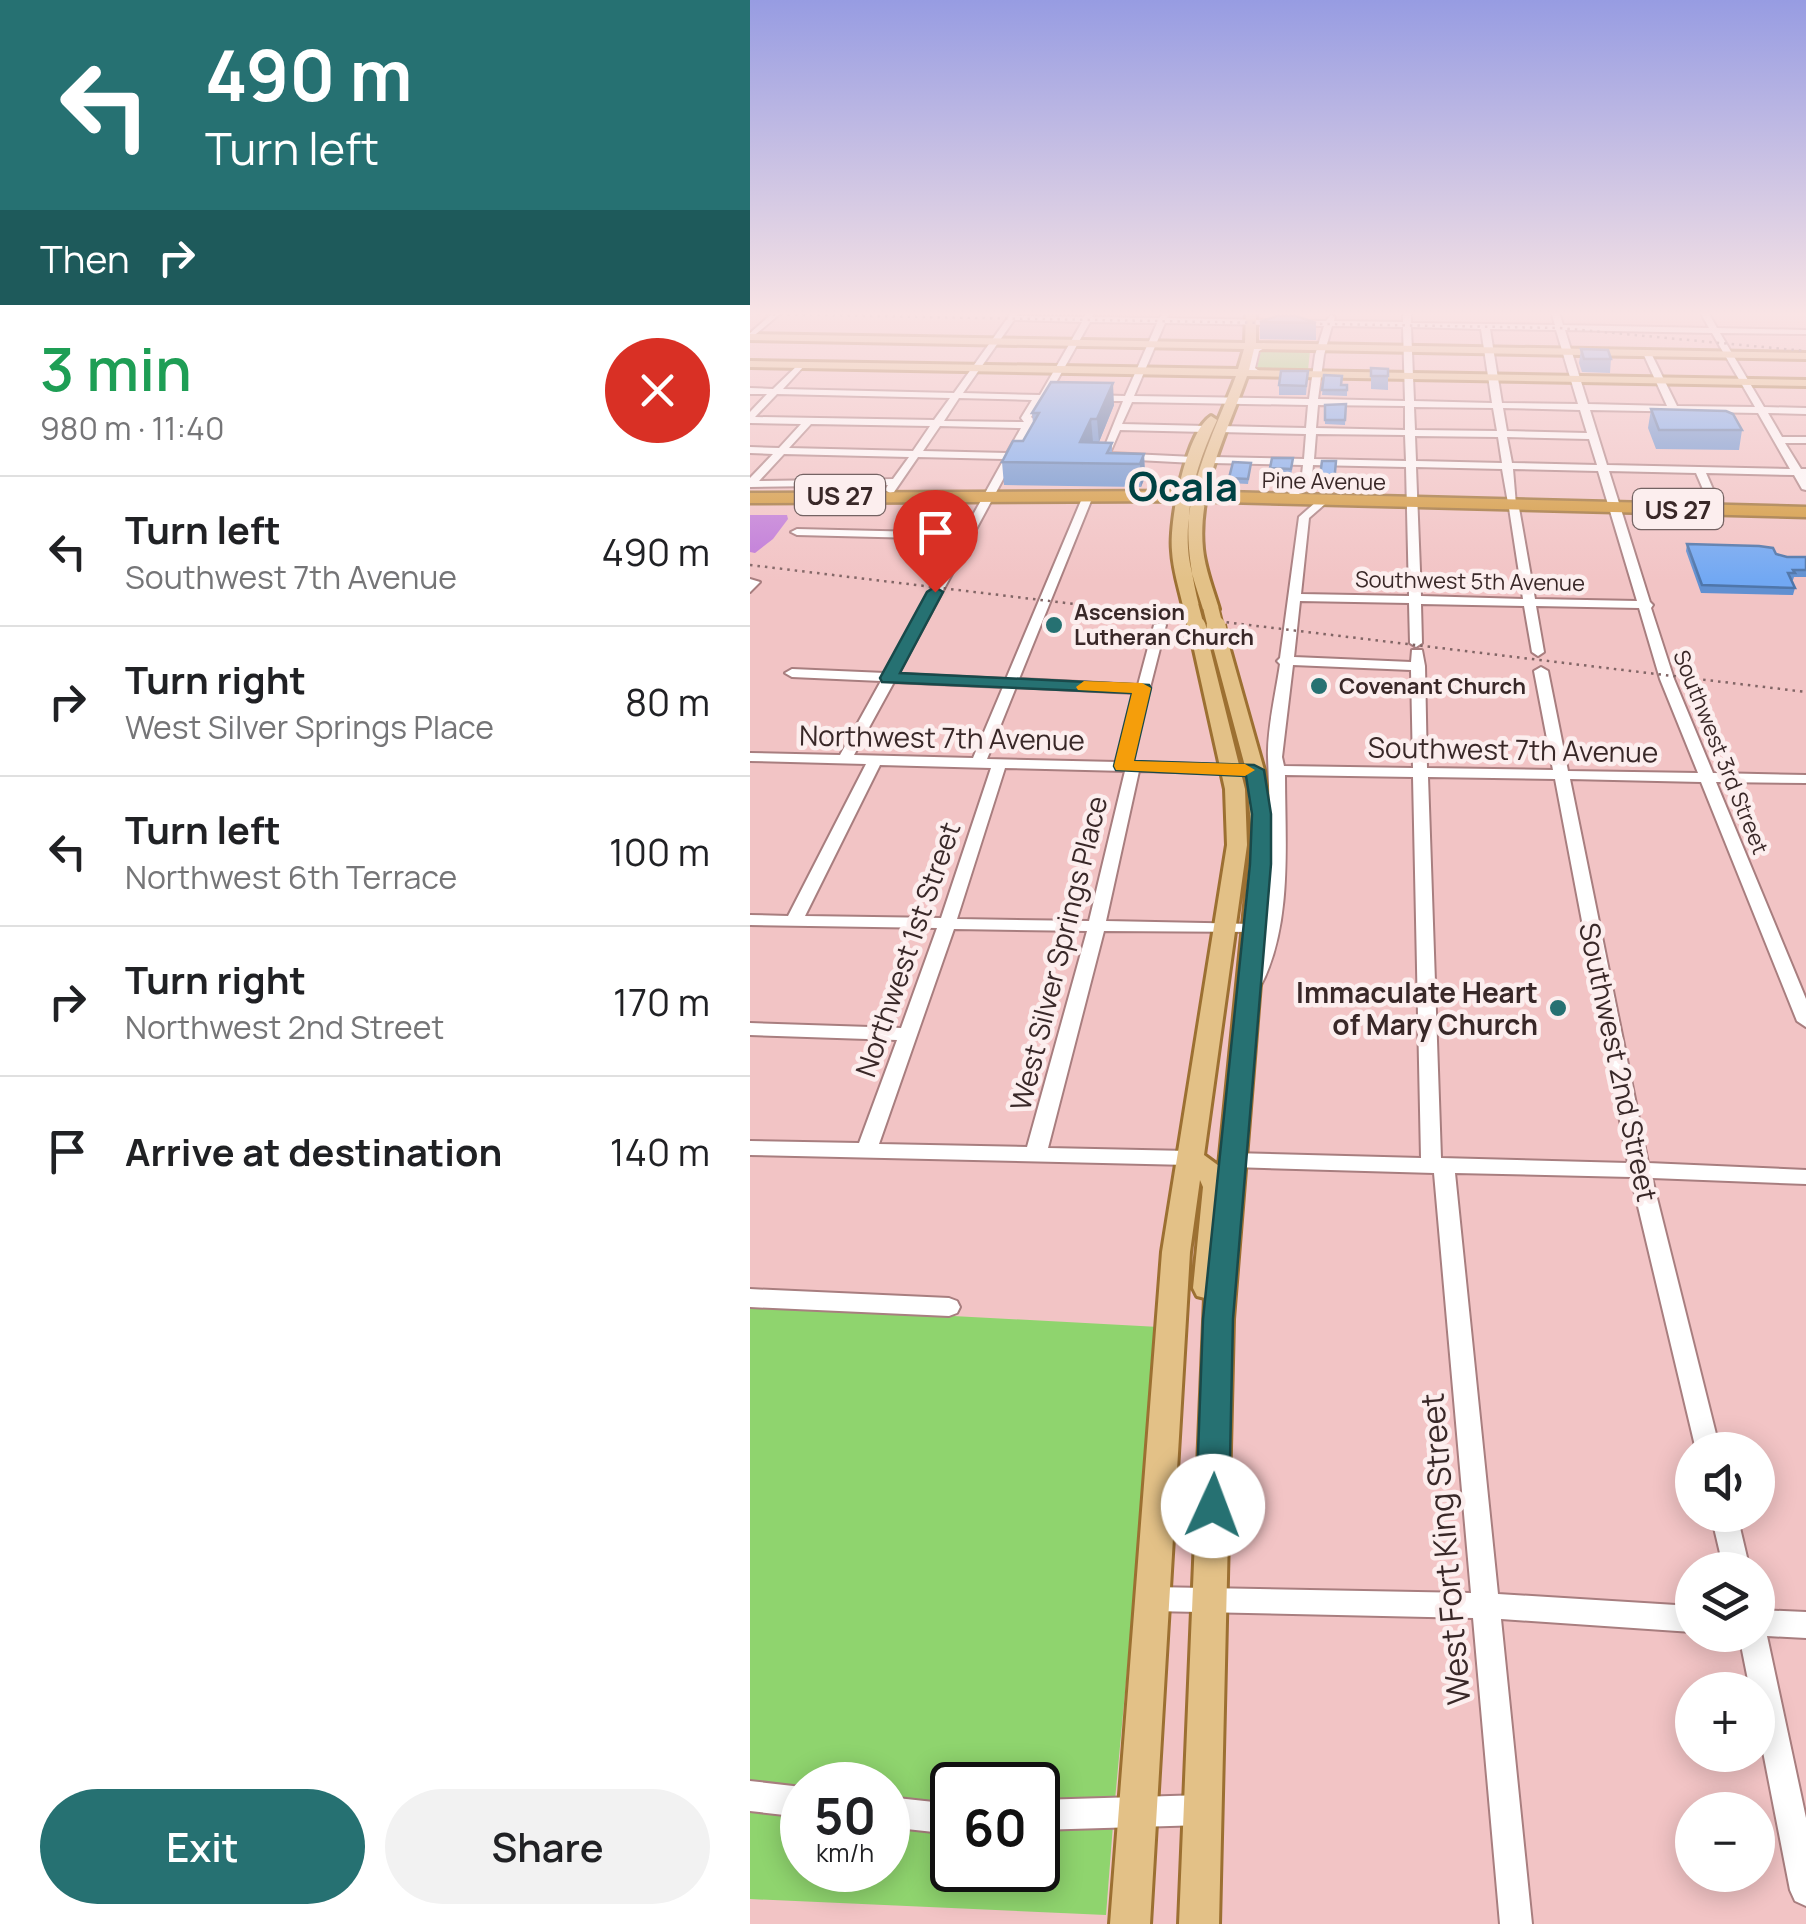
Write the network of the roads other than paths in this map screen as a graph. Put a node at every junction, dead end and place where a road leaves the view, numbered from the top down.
1 (1227, 401) edge
2 (955, 402) edge
3 (1036, 402) edge
4 (1128, 402) edge
5 (1226, 402) edge
6 (1296, 402) edge
7 (1315, 402) junction
8 (1498, 402) edge
9 (1583, 402) edge
10 (1670, 402) edge
11 (1756, 402) edge
12 (1410, 404) junction
13 (1498, 405) junction
14 (1584, 406) junction
15 (1673, 408) junction
16 (1761, 410) junction
17 (1806, 411) edge
18 (750, 419) edge
19 (809, 421) junction
20 (939, 423) junction
21 (1028, 425) junction
22 (1117, 427) junction
23 (1213, 429) junction
24 (1313, 430) junction
25 (1410, 432) junction
26 (1502, 434) junction
27 (1594, 436) junction
28 (1779, 440) junction
29 (1806, 440) edge
30 (750, 450) edge
31 (783, 450) junction
32 (917, 454) junction
33 (1010, 456) junction
34 (1194, 460) junction
35 (1212, 460) junction
36 (1309, 462) junction
37 (1410, 464) junction
38 (1508, 466) junction
39 (1603, 468) junction
40 (1700, 471) junction
41 (1802, 472) edge
42 (750, 484) edge
43 (1306, 485) junction
44 (893, 486) junction
45 (1806, 487) edge
46 (990, 494) junction
47 (750, 496) edge
48 (1088, 496) junction
49 (1190, 498) junction
50 (1288, 500) junction
51 (1322, 501) junction
52 (1413, 503) junction
53 (1513, 506) junction
54 (1615, 508) junction
55 (1717, 510) junction
56 (1806, 512) edge
57 (1304, 518) junction
58 (797, 532) dead end
59 (968, 536) junction
60 (1293, 597) junction
61 (1416, 600) junction
62 (1530, 603) junction
63 (1646, 605) junction
64 (1160, 625) dead end
65 (1417, 654) junction
66 (1284, 662) junction
67 (792, 673) dead end
68 (888, 678) junction
69 (1008, 684) junction
70 (1142, 688) junction
71 (750, 757) edge
72 (844, 760) junction
73 (875, 761) junction
74 (978, 764) junction
75 (999, 764) junction
76 (1128, 766) junction
77 (1231, 770) junction
78 (1254, 770) junction
79 (1279, 770) junction
80 (1421, 773) junction
81 (1560, 775) junction
82 (1709, 777) junction
83 (1806, 779) edge
84 (750, 920) edge
85 (794, 921) junction
86 (947, 925) junction
87 (1096, 928) junction
88 (1227, 929) junction
89 (1254, 929) junction
90 (1247, 1001) junction
91 (1806, 1021) edge
92 (1211, 1023) junction
93 (750, 1030) edge
94 (908, 1034) junction
95 (750, 1148) edge
96 (866, 1152) junction
97 (1036, 1153) junction
98 (1190, 1158) junction
99 (1232, 1160) junction
100 (1438, 1167) junction
101 (1640, 1168) junction
102 (1806, 1177) edge
103 (750, 1298) edge
104 (950, 1307) dead end
105 (1218, 1319) junction
106 (1704, 1432) edge
107 (1152, 1599) junction
108 (1210, 1600) junction
109 (1486, 1606) junction
110 (1675, 1618) edge
111 (1775, 1624) edge
112 (1806, 1625) edge
113 (1757, 1652) edge
114 (750, 1796) edge
115 (780, 1799) edge
116 (1202, 1810) junction
117 (1137, 1811) junction
118 (1060, 1814) edge
119 (1806, 1890) edge
120 (1130, 1924) edge
121 (1199, 1924) edge
122 (1516, 1924) edge

1 - 23 main road
2 - 20 street
3 - 21 street
4 - 22 street
5 - 23 main road
6 - 7 street
7 - 12 street
7 - 24 street
8 - 13 street, Southwest 2nd Street
9 - 14 street, Southwest 3rd Street
10 - 15 street
11 - 16 street
12 - 13 street
12 - 25 street, West Fort King Street
13 - 14 street
13 - 26 street, Southwest 2nd Street
14 - 15 street
14 - 27 street, Southwest 3rd Street
15 - 16 street
16 - 17 street
16 - 28 street
18 - 19 street
19 - 20 street
19 - 31 street
20 - 21 street
20 - 32 street
21 - 33 street
22 - 23 street
22 - 34 street
23 - 24 street
23 - 34 main road
23 - 35 main road
24 - 25 street
24 - 36 street
25 - 26 street
25 - 37 street, West Fort King Street
26 - 27 street
26 - 38 street, Southwest 2nd Street
27 - 39 street, Southwest 3rd Street
28 - 29 street
28 - 41 street
30 - 31 street
31 - 32 street
31 - 42 street
32 - 33 street
32 - 44 street
33 - 46 street
34 - 49 main road
35 - 36 street
35 - 49 main road
36 - 37 street
36 - 43 street
37 - 38 street
37 - 52 street, West Fort King Street
38 - 39 street
38 - 53 street, Southwest 2nd Street
39 - 40 street
39 - 54 street, Southwest 3rd Street
40 - 41 street
40 - 55 street
41 - 45 street
42 - 44 street
43 - 50 street
43 - 51 street
44 - 46 highway, Pine Avenue / US 27
44 - 47 highway, Pine Avenue / US 27
46 - 47 highway, Pine Avenue / US 27
46 - 48 highway, Pine Avenue / US 27
46 - 59 street
48 - 49 highway, Pine Avenue / US 27
48 - 69 street
49 - 50 highway, Pine Avenue / US 27
49 - 77 main road, bridge
49 - 78 main road, bridge
50 - 51 highway, Pine Avenue / US 27
50 - 57 street
51 - 52 highway, Pine Avenue / US 27
51 - 57 street
52 - 53 highway, Pine Avenue / US 27
52 - 61 street, West Fort King Street
53 - 54 highway, Pine Avenue / US 27
53 - 62 street, Southwest 2nd Street
54 - 55 highway, Pine Avenue / US 27
54 - 63 street, Southwest 3rd Street
55 - 56 highway, Pine Avenue / US 27
57 - 60 street
58 - 59 street
59 - 68 street
60 - 61 street, Southwest 5th Avenue
60 - 66 street
61 - 62 street, Southwest 5th Avenue
61 - 65 street, West Fort King Street
62 - 63 street, Southwest 5th Avenue
62 - 81 street, Southwest 2nd Street
63 - 82 street, Southwest 3rd Street
64 - 70 street, West Silver Springs Place
65 - 66 street
65 - 80 street, West Fort King Street
66 - 79 street
67 - 68 street
68 - 69 street
68 - 72 street
69 - 70 street
69 - 74 street
70 - 76 street, West Silver Springs Place
71 - 72 street, Northwest 7th Avenue
72 - 73 street, Northwest 7th Avenue
73 - 74 street, Northwest 7th Avenue
73 - 85 street
74 - 75 street, Northwest 7th Avenue
75 - 76 street, Northwest 7th Avenue
75 - 86 street, Northwest 1st Street
76 - 77 street
76 - 87 street, West Silver Springs Place
77 - 78 street
77 - 88 main road
78 - 89 main road
79 - 80 street, Southwest 7th Avenue
79 - 90 street
80 - 81 street, Southwest 7th Avenue
80 - 100 street, West Fort King Street
81 - 82 street, Southwest 7th Avenue
81 - 101 street, Southwest 2nd Street
82 - 83 street, Southwest 7th Avenue
82 - 91 street, Southwest 3rd Street
84 - 85 street
85 - 86 street
86 - 87 street
86 - 94 street, Northwest 1st Street
87 - 88 street
87 - 97 street, West Silver Springs Place
88 - 89 street
88 - 92 main road
89 - 90 main road
90 - 99 main road
92 - 98 main road
92 - 99 main road
93 - 94 street
94 - 96 street, Northwest 1st Street
95 - 96 street
96 - 97 street
97 - 98 street
98 - 105 main road
98 - 107 main road
99 - 100 street
99 - 105 main road
100 - 101 street
100 - 109 street, West Fort King Street
101 - 102 street
101 - 106 street, Southwest 2nd Street
103 - 104 street
105 - 108 main road
107 - 108 street
107 - 117 main road
108 - 109 street
108 - 116 main road
109 - 110 street
109 - 122 street, West Fort King Street
111 - 112 street
113 - 119 street
114 - 115 street
116 - 117 street
116 - 121 main road
117 - 118 street
117 - 120 main road

